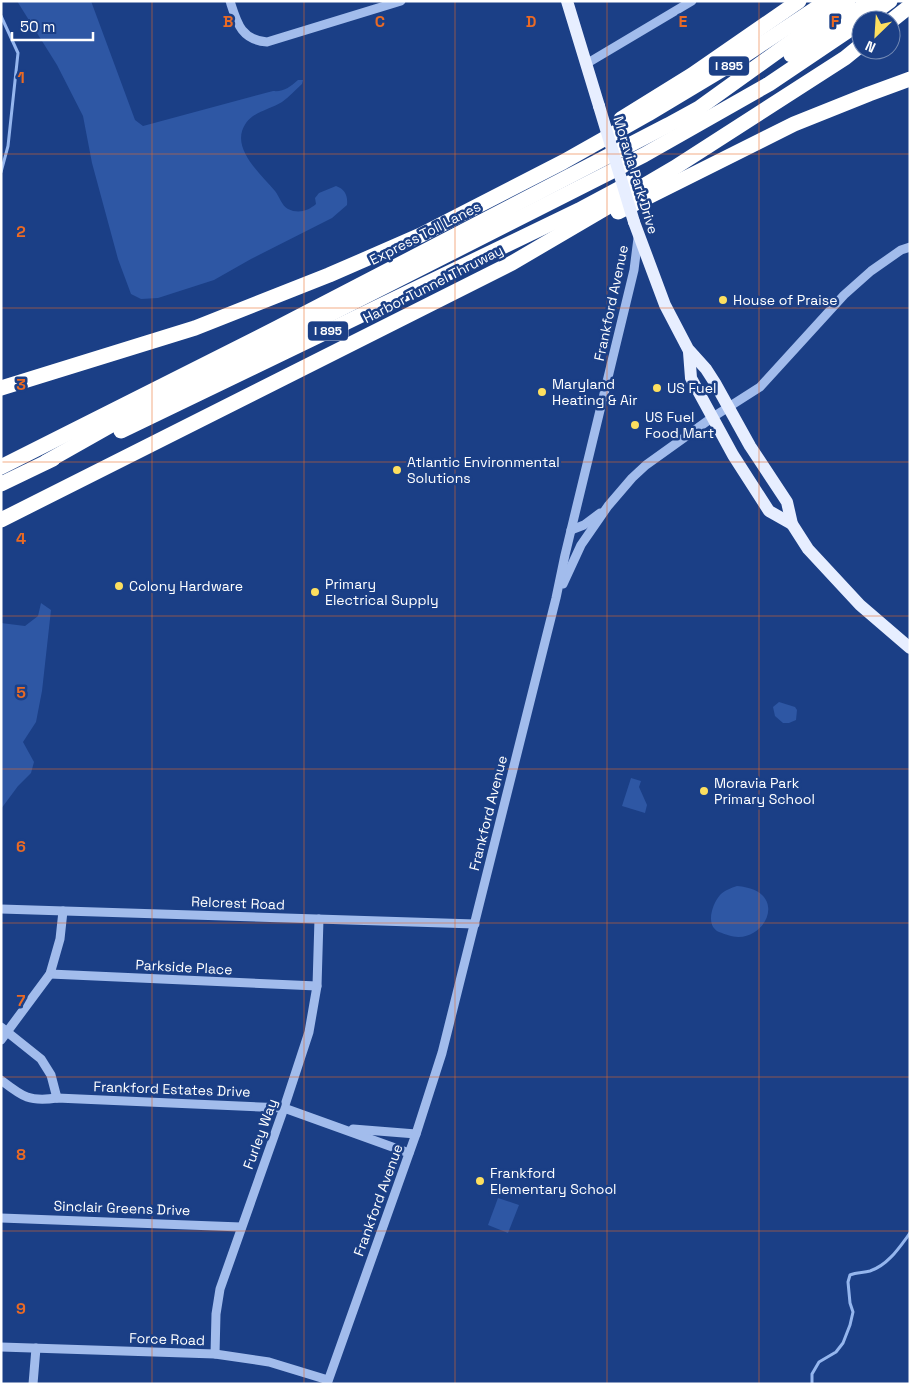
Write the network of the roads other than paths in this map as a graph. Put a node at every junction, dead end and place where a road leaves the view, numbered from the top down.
1 (230, 1) edge
2 (401, 1) edge
3 (567, 1) edge
4 (692, 1) edge
5 (799, 1) edge
6 (827, 1) edge
7 (848, 1) edge
8 (871, 1) edge
9 (890, 1) edge
10 (878, 10) edge
11 (851, 29) edge
12 (851, 53) edge
13 (586, 64) junction
14 (910, 79) edge
15 (699, 108) junction
16 (762, 112) junction
17 (528, 180) junction
18 (638, 237) junction
19 (906, 248) edge
20 (512, 263) junction
21 (689, 352) junction
22 (1, 388) edge
23 (729, 406) junction
24 (713, 417) junction
25 (46, 462) junction
26 (1, 467) edge
27 (1, 484) edge
28 (608, 506) junction
29 (1, 520) edge
30 (792, 524) junction
31 (571, 530) junction
32 (556, 598) junction
33 (910, 648) edge
34 (1, 909) edge
35 (63, 911) junction
36 (319, 919) junction
37 (475, 924) junction
38 (50, 974) junction
39 (317, 986) junction
40 (4, 1030) edge
41 (1, 1040) edge
42 (1, 1080) edge
43 (57, 1098) junction
44 (284, 1108) junction
45 (343, 1128) junction
46 (416, 1134) junction
47 (409, 1153) junction
48 (1, 1218) edge
49 (241, 1226) junction
50 (1, 1347) edge
51 (36, 1348) junction
52 (215, 1354) junction
53 (328, 1382) edge
54 (33, 1384) edge

1 - 2 street
3 - 13 main road, Moravia Park Drive
4 - 13 street
5 - 17 highway
6 - 17 highway, I 895
7 - 15 highway, Express Toll Lanes / I 895
8 - 15 highway
9 - 10 highway
11 - 25 highway
12 - 16 highway, Harbor Tunnel Thruway / I 895
13 - 18 main road, Moravia Park Drive, bridge
14 - 20 highway
15 - 26 highway, Express Toll Lanes
16 - 20 highway, Harbor Tunnel Thruway / I 895
16 - 25 highway, I 895
17 - 22 highway, I 895
18 - 21 main road, Moravia Park Drive
18 - 31 street, Frankford Avenue
19 - 23 street
20 - 29 highway, Harbor Tunnel Thruway / I 895
21 - 23 main road, Moravia Park Drive
21 - 24 main road, Moravia Park Drive
23 - 24 street
23 - 30 main road, Moravia Park Drive
24 - 28 street
24 - 30 main road, Moravia Park Drive
25 - 27 highway, I 895
28 - 31 street
28 - 32 street
30 - 33 main road, Moravia Park Drive
31 - 32 street, Frankford Avenue
32 - 37 street, Frankford Avenue
34 - 35 street, Relcrest Road
35 - 36 street, Relcrest Road
35 - 38 street
36 - 37 street, Relcrest Road
36 - 39 street, Furley Way
37 - 46 street, Frankford Avenue
38 - 39 street, Parkside Place
38 - 40 street
39 - 44 street, Furley Way
40 - 41 street
40 - 43 street
42 - 43 street, Frankford Estates Drive
43 - 44 street, Frankford Estates Drive
44 - 45 street, Frankford Estates Drive
44 - 49 street, Furley Way
45 - 46 street, Frankford Estates Drive
45 - 47 street, Frankford Estates Drive
46 - 47 street, Frankford Avenue
47 - 53 street, Frankford Avenue
48 - 49 street, Sinclair Greens Drive
49 - 52 street, Furley Way
50 - 51 street, Force Road
51 - 52 street, Force Road
51 - 54 street
52 - 53 street, Force Road

